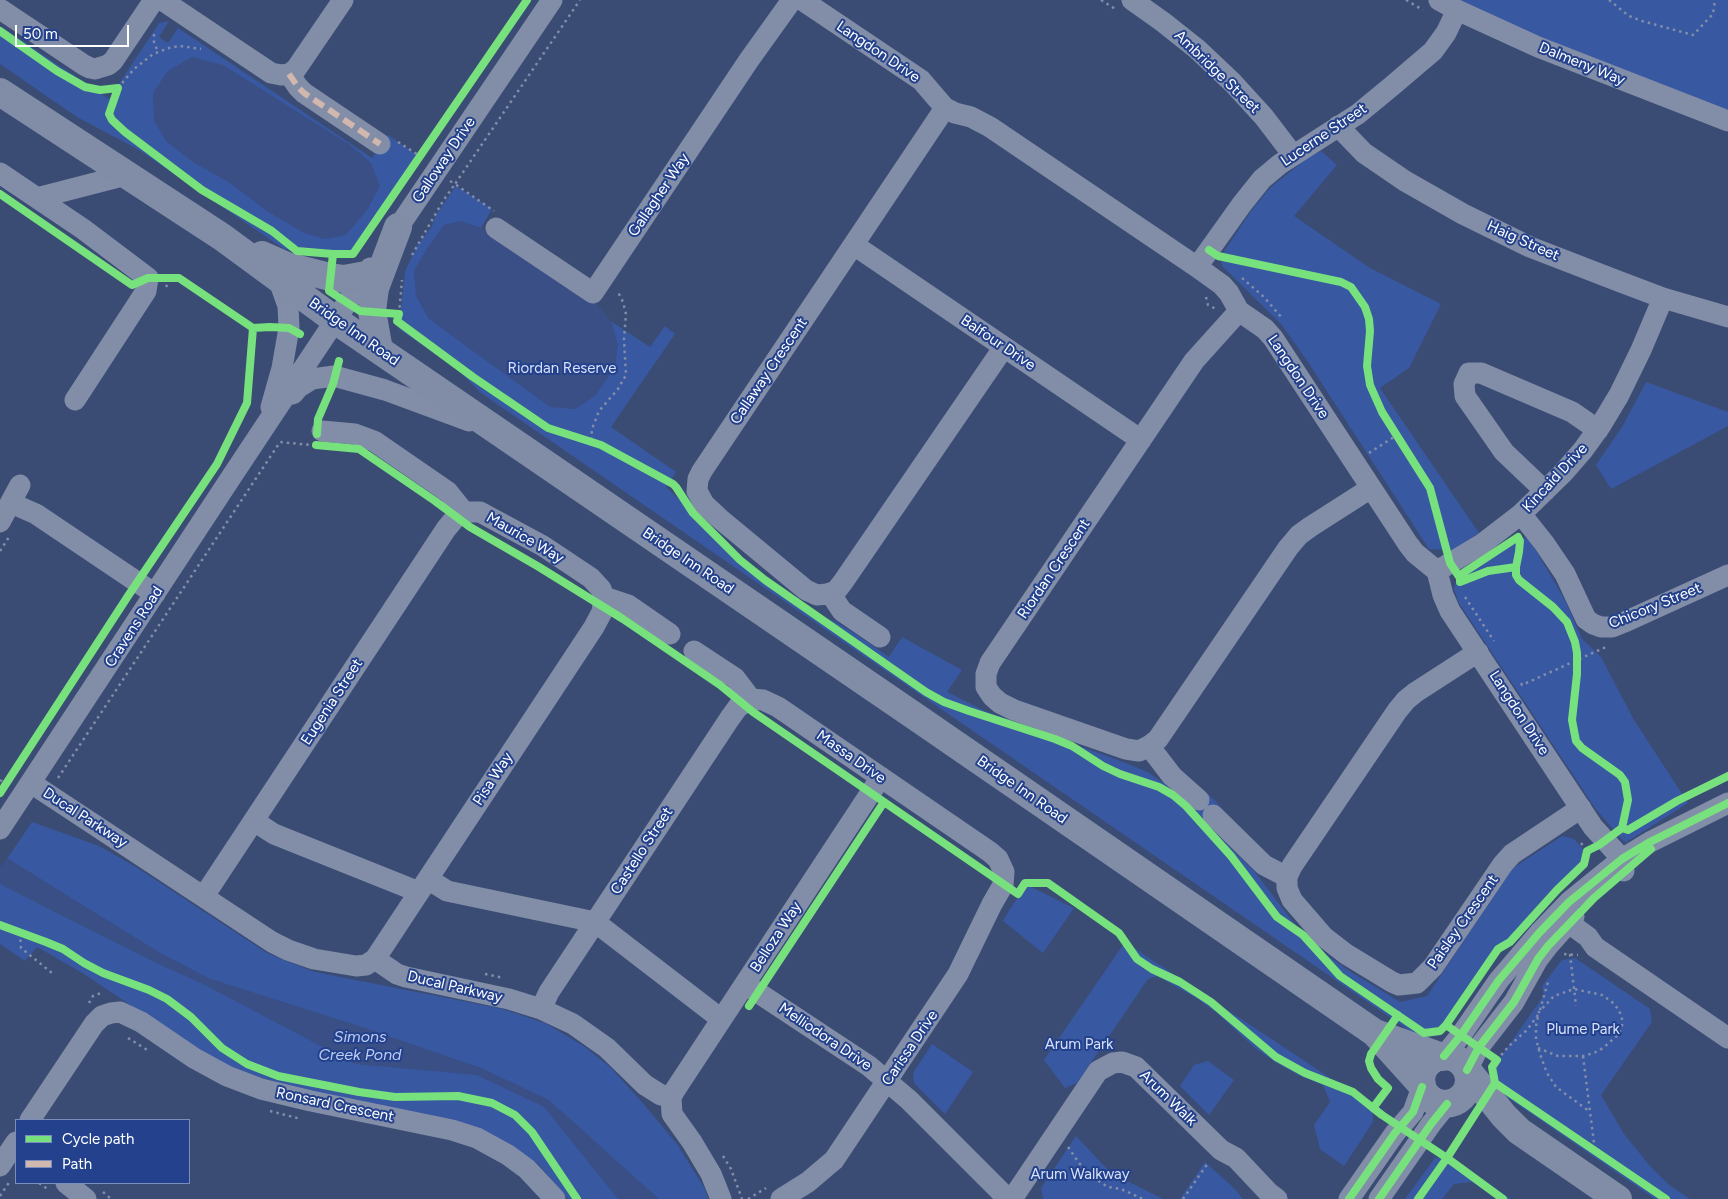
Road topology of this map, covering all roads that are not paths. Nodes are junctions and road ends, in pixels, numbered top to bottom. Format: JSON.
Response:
{"nodes":[{"id":1,"x":343,"y":0,"type":"edge"},
{"id":2,"x":552,"y":0,"type":"edge"},
{"id":3,"x":792,"y":0,"type":"edge"},
{"id":4,"x":802,"y":0,"type":"edge"},
{"id":5,"x":162,"y":2,"type":"edge"},
{"id":6,"x":1124,"y":5,"type":"edge"},
{"id":7,"x":1435,"y":7,"type":"edge"},
{"id":8,"x":0,"y":8,"type":"edge"},
{"id":9,"x":1457,"y":10,"type":"junction"},
{"id":10,"x":289,"y":74,"type":"junction"},
{"id":11,"x":0,"y":92,"type":"edge"},
{"id":12,"x":945,"y":108,"type":"junction"},
{"id":13,"x":1728,"y":121,"type":"edge"},
{"id":14,"x":1338,"y":126,"type":"junction"},
{"id":15,"x":380,"y":144,"type":"dead end"},
{"id":16,"x":1293,"y":155,"type":"junction"},
{"id":17,"x":0,"y":173,"type":"edge"},
{"id":18,"x":126,"y":175,"type":"junction"},
{"id":19,"x":37,"y":198,"type":"junction"},
{"id":20,"x":499,"y":222,"type":"road end"},
{"id":21,"x":398,"y":227,"type":"junction"},
{"id":22,"x":222,"y":237,"type":"junction"},
{"id":23,"x":854,"y":245,"type":"junction"},
{"id":24,"x":1197,"y":267,"type":"junction"},
{"id":25,"x":366,"y":275,"type":"junction"},
{"id":26,"x":278,"y":278,"type":"junction"},
{"id":27,"x":1663,"y":298,"type":"junction"},
{"id":28,"x":1239,"y":311,"type":"junction"},
{"id":29,"x":1728,"y":317,"type":"edge"},
{"id":30,"x":336,"y":320,"type":"junction"},
{"id":31,"x":1004,"y":347,"type":"junction"},
{"id":32,"x":379,"y":350,"type":"junction"},
{"id":33,"x":75,"y":400,"type":"dead end"},
{"id":34,"x":267,"y":424,"type":"junction"},
{"id":35,"x":1598,"y":430,"type":"junction"},
{"id":36,"x":496,"y":431,"type":"junction"},
{"id":37,"x":319,"y":438,"type":"road end"},
{"id":38,"x":1141,"y":440,"type":"junction"},
{"id":39,"x":1370,"y":488,"type":"junction"},
{"id":40,"x":1545,"y":491,"type":"junction"},
{"id":41,"x":464,"y":512,"type":"junction"},
{"id":42,"x":1521,"y":514,"type":"junction"},
{"id":43,"x":5,"y":528,"type":"edge"},
{"id":44,"x":1443,"y":567,"type":"junction"},
{"id":45,"x":1728,"y":575,"type":"edge"},
{"id":46,"x":830,"y":593,"type":"junction"},
{"id":47,"x":156,"y":594,"type":"junction"},
{"id":48,"x":604,"y":597,"type":"junction"},
{"id":49,"x":670,"y":634,"type":"dead end"},
{"id":50,"x":880,"y":636,"type":"dead end"},
{"id":51,"x":1487,"y":648,"type":"junction"},
{"id":52,"x":694,"y":651,"type":"dead end"},
{"id":53,"x":751,"y":699,"type":"junction"},
{"id":54,"x":1149,"y":746,"type":"junction"},
{"id":55,"x":36,"y":775,"type":"junction"},
{"id":56,"x":881,"y":778,"type":"junction"},
{"id":57,"x":1728,"y":804,"type":"edge"},
{"id":58,"x":1581,"y":808,"type":"junction"},
{"id":59,"x":254,"y":821,"type":"junction"},
{"id":60,"x":0,"y":829,"type":"edge"},
{"id":61,"x":1620,"y":865,"type":"junction"},
{"id":62,"x":1004,"y":872,"type":"joint"},
{"id":63,"x":1287,"y":877,"type":"junction"},
{"id":64,"x":424,"y":886,"type":"junction"},
{"id":65,"x":204,"y":896,"type":"junction"},
{"id":66,"x":595,"y":922,"type":"junction"},
{"id":67,"x":1561,"y":924,"type":"junction"},
{"id":68,"x":375,"y":958,"type":"junction"},
{"id":69,"x":745,"y":984,"type":"junction"},
{"id":70,"x":541,"y":1009,"type":"junction"},
{"id":71,"x":722,"y":1020,"type":"junction"},
{"id":72,"x":1375,"y":1033,"type":"junction"},
{"id":73,"x":1728,"y":1038,"type":"edge"},
{"id":74,"x":1470,"y":1061,"type":"junction"},
{"id":75,"x":888,"y":1081,"type":"junction"},
{"id":76,"x":1422,"y":1086,"type":"junction"},
{"id":77,"x":671,"y":1097,"type":"junction"},
{"id":78,"x":1448,"y":1104,"type":"junction"},
{"id":79,"x":31,"y":1119,"type":"edge"},
{"id":80,"x":1519,"y":1131,"type":"junction"},
{"id":81,"x":15,"y":1145,"type":"edge"},
{"id":82,"x":5,"y":1173,"type":"edge"},
{"id":83,"x":67,"y":1184,"type":"edge"},
{"id":84,"x":813,"y":1191,"type":"edge"},
{"id":85,"x":776,"y":1192,"type":"edge"},
{"id":86,"x":86,"y":1199,"type":"edge"},
{"id":87,"x":555,"y":1199,"type":"edge"},
{"id":88,"x":721,"y":1199,"type":"edge"},
{"id":89,"x":1008,"y":1199,"type":"edge"},
{"id":90,"x":1012,"y":1199,"type":"edge"},
{"id":91,"x":1277,"y":1199,"type":"edge"},
{"id":92,"x":1349,"y":1199,"type":"edge"},
{"id":93,"x":1379,"y":1199,"type":"edge"},
{"id":94,"x":1618,"y":1199,"type":"edge"}],
"edges":[{"from":1,"to":10,"type":"street"},
{"from":2,"to":21,"type":"street","name":"Galloway Drive"},
{"from":3,"to":20,"type":"street","name":"Gallagher Way"},
{"from":4,"to":12,"type":"street","name":"Langdon Drive"},
{"from":5,"to":8,"type":"street"},
{"from":5,"to":10,"type":"street"},
{"from":6,"to":16,"type":"street","name":"Ambridge Street"},
{"from":7,"to":9,"type":"street","name":"Dalmeny Way"},
{"from":9,"to":13,"type":"street","name":"Dalmeny Way"},
{"from":9,"to":14,"type":"street","name":"Lucerne Street"},
{"from":10,"to":15,"type":"street"},
{"from":11,"to":18,"type":"main road","name":"Bridge Inn Road"},
{"from":12,"to":23,"type":"street","name":"Callaway Crescent"},
{"from":12,"to":24,"type":"street","name":"Langdon Drive"},
{"from":14,"to":16,"type":"street","name":"Lucerne Street"},
{"from":14,"to":27,"type":"street","name":"Haig Street"},
{"from":16,"to":24,"type":"street","name":"Lucerne Street"},
{"from":17,"to":19,"type":"street"},
{"from":18,"to":19,"type":"street"},
{"from":18,"to":22,"type":"main road","name":"Bridge Inn Road"},
{"from":19,"to":33,"type":"street"},
{"from":21,"to":25,"type":"street","name":"Galloway Drive"},
{"from":21,"to":32,"type":"main road"},
{"from":22,"to":25,"type":"main road"},
{"from":22,"to":26,"type":"main road","name":"Bridge Inn Road"},
{"from":23,"to":31,"type":"street","name":"Balfour Drive"},
{"from":23,"to":46,"type":"street","name":"Callaway Crescent"},
{"from":24,"to":28,"type":"street","name":"Langdon Drive"},
{"from":25,"to":30,"type":"street","name":"Galloway Drive"},
{"from":26,"to":30,"type":"main road","name":"Bridge Inn Road"},
{"from":26,"to":34,"type":"street","name":"Cravens Road"},
{"from":27,"to":29,"type":"street","name":"Haig Street"},
{"from":27,"to":35,"type":"street","name":"Kincaid Drive"},
{"from":28,"to":38,"type":"street","name":"Riordan Crescent"},
{"from":28,"to":39,"type":"street","name":"Langdon Drive"},
{"from":30,"to":32,"type":"main road","name":"Bridge Inn Road"},
{"from":30,"to":34,"type":"street","name":"Cravens Road"},
{"from":31,"to":38,"type":"street","name":"Balfour Drive"},
{"from":31,"to":46,"type":"street"},
{"from":32,"to":36,"type":"main road","name":"Bridge Inn Road"},
{"from":34,"to":36,"type":"street","name":"Cravens Road"},
{"from":34,"to":47,"type":"street","name":"Cravens Road"},
{"from":35,"to":40,"type":"street","name":"Kincaid Drive"},
{"from":35,"to":40,"type":"street"},
{"from":36,"to":72,"type":"main road","name":"Bridge Inn Road"},
{"from":37,"to":41,"type":"street","name":"Maurice Way"},
{"from":38,"to":54,"type":"street","name":"Riordan Crescent"},
{"from":39,"to":44,"type":"street","name":"Langdon Drive"},
{"from":39,"to":54,"type":"street"},
{"from":40,"to":42,"type":"street","name":"Kincaid Drive"},
{"from":41,"to":48,"type":"street","name":"Maurice Way"},
{"from":41,"to":59,"type":"street","name":"Eugenia Street"},
{"from":42,"to":44,"type":"street","name":"Kincaid Drive"},
{"from":42,"to":45,"type":"street","name":"Chicory Street"},
{"from":43,"to":47,"type":"street"},
{"from":44,"to":51,"type":"street","name":"Langdon Drive"},
{"from":46,"to":50,"type":"street"},
{"from":47,"to":55,"type":"street","name":"Cravens Road"},
{"from":48,"to":49,"type":"street"},
{"from":48,"to":64,"type":"street","name":"Pisa Way"},
{"from":51,"to":58,"type":"street","name":"Langdon Drive"},
{"from":51,"to":63,"type":"street"},
{"from":52,"to":53,"type":"street"},
{"from":53,"to":56,"type":"street","name":"Massa Drive"},
{"from":53,"to":66,"type":"street","name":"Castello Street"},
{"from":54,"to":63,"type":"street"},
{"from":55,"to":60,"type":"street","name":"Cravens Road"},
{"from":55,"to":65,"type":"street","name":"Ducal Parkway"},
{"from":56,"to":62,"type":"street","name":"Massa Drive"},
{"from":56,"to":69,"type":"street","name":"Belloza Way"},
{"from":57,"to":61,"type":"street"},
{"from":58,"to":61,"type":"street","name":"Langdon Drive"},
{"from":58,"to":63,"type":"street","name":"Paisley Crescent"},
{"from":59,"to":64,"type":"street"},
{"from":59,"to":65,"type":"street","name":"Eugenia Street"},
{"from":61,"to":67,"type":"street"},
{"from":62,"to":75,"type":"street","name":"Carissa Drive"},
{"from":64,"to":66,"type":"street"},
{"from":64,"to":68,"type":"street","name":"Pisa Way"},
{"from":65,"to":68,"type":"street","name":"Ducal Parkway"},
{"from":66,"to":70,"type":"street","name":"Castello Street"},
{"from":66,"to":71,"type":"street"},
{"from":67,"to":73,"type":"street"},
{"from":67,"to":74,"type":"street"},
{"from":67,"to":74,"type":"street"},
{"from":68,"to":70,"type":"street","name":"Ducal Parkway"},
{"from":69,"to":71,"type":"street","name":"Belloza Way"},
{"from":69,"to":75,"type":"street","name":"Melliodora Drive"},
{"from":70,"to":77,"type":"street","name":"Ducal Parkway"},
{"from":71,"to":77,"type":"street","name":"Belloza Way"},
{"from":72,"to":74,"type":"main road","name":"Bridge Inn Road"},
{"from":72,"to":76,"type":"main road","name":"Bridge Inn Road"},
{"from":74,"to":76,"type":"main road"},
{"from":74,"to":78,"type":"main road"},
{"from":74,"to":80,"type":"main road"},
{"from":75,"to":84,"type":"street","name":"Carissa Drive"},
{"from":75,"to":89,"type":"street","name":"Melliodora Drive"},
{"from":76,"to":78,"type":"main road"},
{"from":76,"to":92,"type":"street"},
{"from":77,"to":88,"type":"street"},
{"from":78,"to":80,"type":"main road"},
{"from":78,"to":93,"type":"street"},
{"from":79,"to":87,"type":"street","name":"Ronsard Crescent"},
{"from":80,"to":94,"type":"main road"},
{"from":81,"to":82,"type":"street"},
{"from":83,"to":86,"type":"street"},
{"from":84,"to":85,"type":"street","name":"Carissa Drive"},
{"from":90,"to":91,"type":"street","name":"Arum Walk"}]}
